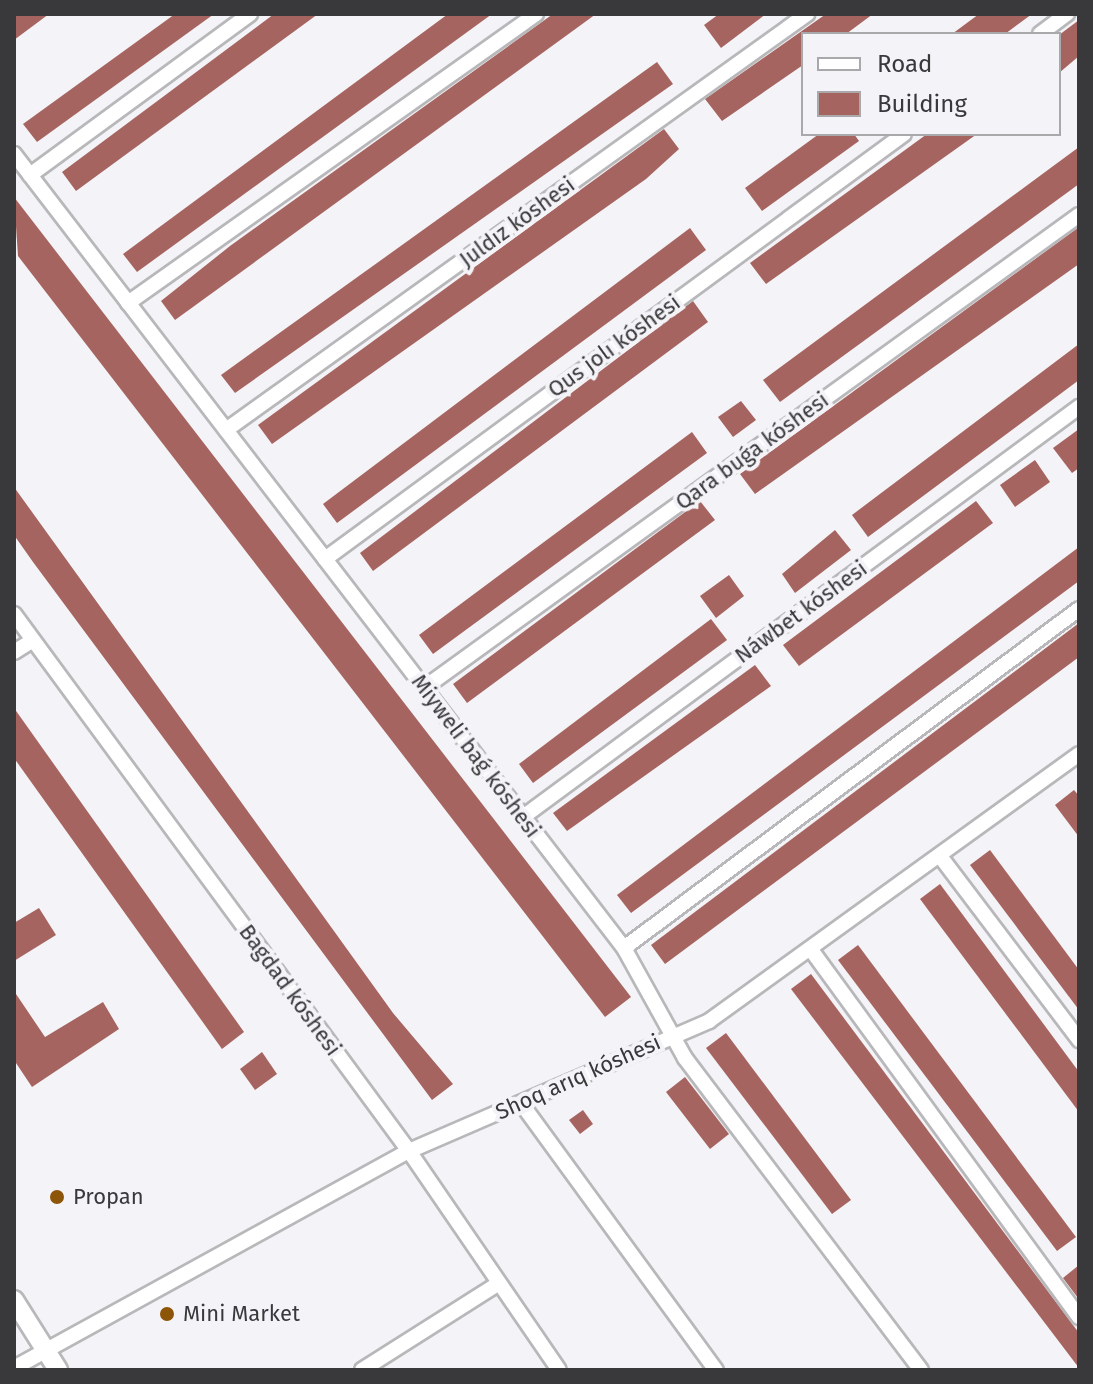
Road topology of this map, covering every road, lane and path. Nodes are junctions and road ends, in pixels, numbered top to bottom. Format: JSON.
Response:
{"nodes":[{"id":1,"x":250,"y":14,"type":"edge"},
{"id":2,"x":536,"y":14,"type":"edge"},
{"id":3,"x":807,"y":14,"type":"edge"},
{"id":4,"x":1067,"y":14,"type":"edge"},
{"id":5,"x":1043,"y":32,"type":"edge"},
{"id":6,"x":901,"y":136,"type":"edge"},
{"id":7,"x":14,"y":154,"type":"edge"},
{"id":8,"x":30,"y":175,"type":"junction"},
{"id":9,"x":1079,"y":215,"type":"edge"},
{"id":10,"x":128,"y":303,"type":"junction"},
{"id":11,"x":1079,"y":407,"type":"edge"},
{"id":12,"x":226,"y":430,"type":"junction"},
{"id":13,"x":325,"y":559,"type":"junction"},
{"id":14,"x":1079,"y":609,"type":"edge"},
{"id":15,"x":14,"y":614,"type":"edge"},
{"id":16,"x":33,"y":640,"type":"junction"},
{"id":17,"x":14,"y":652,"type":"edge"},
{"id":18,"x":424,"y":688,"type":"junction"},
{"id":19,"x":1076,"y":761,"type":"edge"},
{"id":20,"x":523,"y":817,"type":"junction"},
{"id":21,"x":940,"y":856,"type":"junction"},
{"id":22,"x":624,"y":948,"type":"junction"},
{"id":23,"x":812,"y":951,"type":"junction"},
{"id":24,"x":671,"y":1035,"type":"junction"},
{"id":25,"x":1079,"y":1040,"type":"edge"},
{"id":26,"x":521,"y":1103,"type":"junction"},
{"id":27,"x":409,"y":1151,"type":"junction"},
{"id":28,"x":496,"y":1285,"type":"junction"},
{"id":29,"x":14,"y":1300,"type":"edge"},
{"id":30,"x":1079,"y":1317,"type":"edge"},
{"id":31,"x":47,"y":1353,"type":"junction"},
{"id":32,"x":14,"y":1368,"type":"edge"},
{"id":33,"x":58,"y":1370,"type":"edge"},
{"id":34,"x":362,"y":1370,"type":"edge"},
{"id":35,"x":559,"y":1370,"type":"edge"},
{"id":36,"x":716,"y":1370,"type":"edge"},
{"id":37,"x":921,"y":1370,"type":"edge"}],
"edges":[{"from":1,"to":8,"type":"street"},
{"from":2,"to":10,"type":"street"},
{"from":3,"to":12,"type":"street","name":"Juldız kóshesi"},
{"from":4,"to":5,"type":"street"},
{"from":6,"to":13,"type":"street","name":"Qus jolı kóshesi"},
{"from":7,"to":8,"type":"street","name":"Miyweli baǵ kóshesi"},
{"from":8,"to":10,"type":"street","name":"Miyweli baǵ kóshesi"},
{"from":9,"to":18,"type":"street","name":"Qara buǵa kóshesi"},
{"from":10,"to":12,"type":"street","name":"Miyweli baǵ kóshesi"},
{"from":11,"to":20,"type":"street","name":"Náwbet kóshesi"},
{"from":12,"to":13,"type":"street","name":"Miyweli baǵ kóshesi"},
{"from":13,"to":18,"type":"street","name":"Miyweli baǵ kóshesi"},
{"from":14,"to":22,"type":"street"},
{"from":15,"to":16,"type":"street","name":"Bagdad kóshesi"},
{"from":16,"to":17,"type":"street"},
{"from":16,"to":27,"type":"street","name":"Bagdad kóshesi"},
{"from":18,"to":20,"type":"street","name":"Miyweli baǵ kóshesi"},
{"from":19,"to":21,"type":"street","name":"Shoq arıq kóshesi"},
{"from":20,"to":22,"type":"street","name":"Miyweli baǵ kóshesi"},
{"from":21,"to":23,"type":"street","name":"Shoq arıq kóshesi"},
{"from":21,"to":25,"type":"street"},
{"from":22,"to":24,"type":"street","name":"Miyweli baǵ kóshesi"},
{"from":23,"to":24,"type":"street","name":"Shoq arıq kóshesi"},
{"from":23,"to":30,"type":"street"},
{"from":24,"to":26,"type":"street","name":"Shoq arıq kóshesi"},
{"from":24,"to":37,"type":"street","name":"Miyweli baǵ kóshesi"},
{"from":26,"to":27,"type":"street","name":"Shoq arıq kóshesi"},
{"from":26,"to":36,"type":"street"},
{"from":27,"to":28,"type":"street","name":"Bagdad kóshesi"},
{"from":27,"to":31,"type":"street","name":"Shoq arıq kóshesi"},
{"from":28,"to":34,"type":"street"},
{"from":28,"to":35,"type":"street","name":"Bagdad kóshesi"},
{"from":29,"to":31,"type":"main road"},
{"from":31,"to":32,"type":"street","name":"Shoq arıq kóshesi"},
{"from":31,"to":33,"type":"main road"}]}
